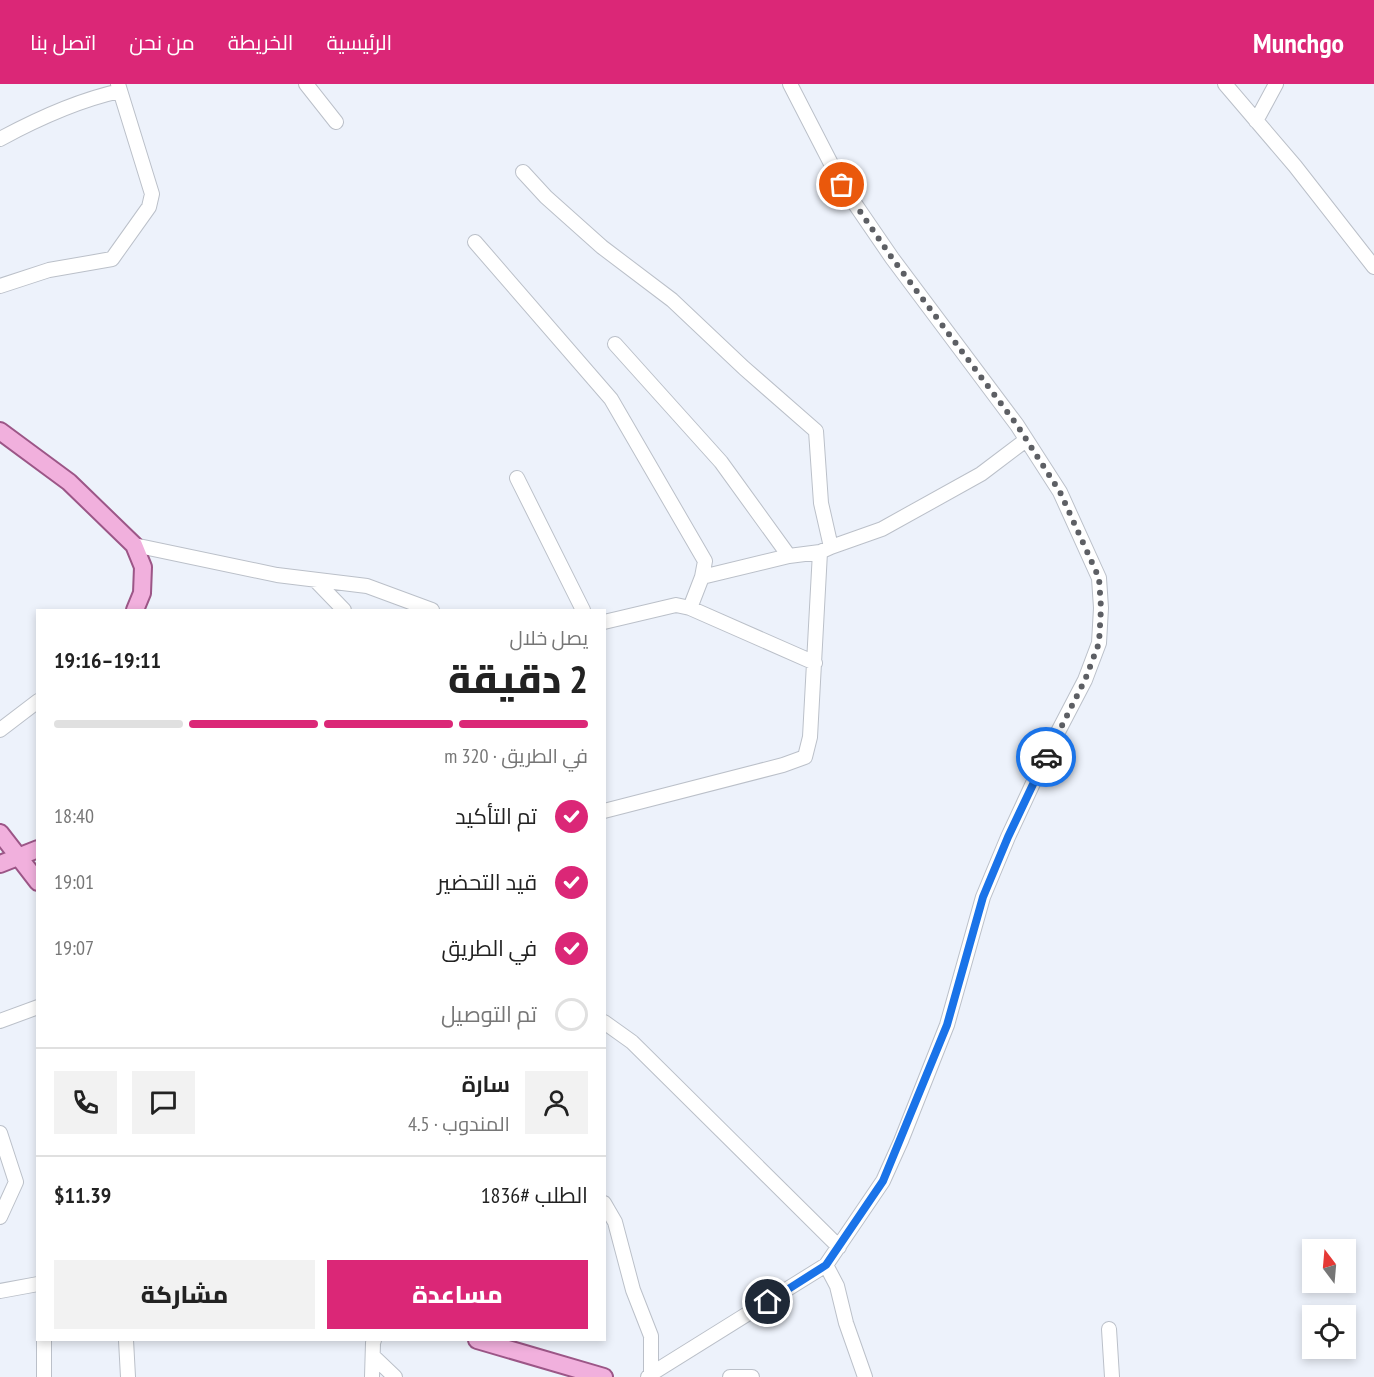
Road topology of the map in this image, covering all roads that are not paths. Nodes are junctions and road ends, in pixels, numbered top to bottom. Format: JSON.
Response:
{"nodes":[{"id":1,"x":306,"y":84,"type":"edge"},
{"id":2,"x":790,"y":84,"type":"edge"},
{"id":3,"x":1225,"y":84,"type":"edge"},
{"id":4,"x":1276,"y":84,"type":"edge"},
{"id":5,"x":119,"y":87,"type":"edge"},
{"id":6,"x":1256,"y":121,"type":"junction"},
{"id":7,"x":336,"y":122,"type":"dead end"},
{"id":8,"x":0,"y":139,"type":"edge"},
{"id":9,"x":523,"y":172,"type":"dead end"},
{"id":10,"x":475,"y":242,"type":"dead end"},
{"id":11,"x":1374,"y":267,"type":"edge"},
{"id":12,"x":0,"y":286,"type":"edge"},
{"id":13,"x":615,"y":344,"type":"dead end"},
{"id":14,"x":0,"y":431,"type":"edge"},
{"id":15,"x":1026,"y":440,"type":"junction"},
{"id":16,"x":518,"y":478,"type":"dead end"},
{"id":17,"x":134,"y":545,"type":"junction"},
{"id":18,"x":825,"y":549,"type":"junction"},
{"id":19,"x":789,"y":555,"type":"junction"},
{"id":20,"x":702,"y":577,"type":"junction"},
{"id":21,"x":316,"y":581,"type":"junction"},
{"id":22,"x":135,"y":609,"type":"edge"},
{"id":23,"x":343,"y":609,"type":"edge"},
{"id":24,"x":429,"y":609,"type":"edge"},
{"id":25,"x":583,"y":609,"type":"edge"},
{"id":26,"x":690,"y":609,"type":"junction"},
{"id":27,"x":606,"y":622,"type":"edge"},
{"id":28,"x":815,"y":663,"type":"junction"},
{"id":29,"x":36,"y":703,"type":"edge"},
{"id":30,"x":0,"y":730,"type":"edge"},
{"id":31,"x":606,"y":810,"type":"edge"},
{"id":32,"x":0,"y":833,"type":"edge"},
{"id":33,"x":36,"y":850,"type":"edge"},
{"id":34,"x":16,"y":856,"type":"junction"},
{"id":35,"x":0,"y":864,"type":"edge"},
{"id":36,"x":36,"y":880,"type":"edge"},
{"id":37,"x":36,"y":1008,"type":"edge"},
{"id":38,"x":0,"y":1021,"type":"edge"},
{"id":39,"x":610,"y":1035,"type":"edge"},
{"id":40,"x":0,"y":1133,"type":"edge"},
{"id":41,"x":606,"y":1206,"type":"edge"},
{"id":42,"x":0,"y":1217,"type":"edge"},
{"id":43,"x":839,"y":1247,"type":"junction"},
{"id":44,"x":826,"y":1265,"type":"junction"},
{"id":45,"x":36,"y":1284,"type":"edge"},
{"id":46,"x":0,"y":1291,"type":"edge"},
{"id":47,"x":1109,"y":1329,"type":"dead end"},
{"id":48,"x":44,"y":1341,"type":"edge"},
{"id":49,"x":126,"y":1341,"type":"edge"},
{"id":50,"x":480,"y":1341,"type":"edge"},
{"id":51,"x":373,"y":1344,"type":"edge"},
{"id":52,"x":649,"y":1375,"type":"edge"},
{"id":53,"x":44,"y":1377,"type":"edge"},
{"id":54,"x":128,"y":1377,"type":"edge"},
{"id":55,"x":372,"y":1377,"type":"edge"},
{"id":56,"x":394,"y":1377,"type":"edge"},
{"id":57,"x":604,"y":1377,"type":"edge"},
{"id":58,"x":730,"y":1377,"type":"edge"},
{"id":59,"x":752,"y":1377,"type":"edge"},
{"id":60,"x":865,"y":1377,"type":"edge"},
{"id":61,"x":1113,"y":1377,"type":"edge"}],
"edges":[{"from":1,"to":7,"type":"street"},
{"from":2,"to":15,"type":"street"},
{"from":3,"to":6,"type":"street"},
{"from":4,"to":6,"type":"street"},
{"from":5,"to":8,"type":"street"},
{"from":5,"to":12,"type":"street"},
{"from":6,"to":11,"type":"street"},
{"from":9,"to":18,"type":"street"},
{"from":10,"to":20,"type":"street"},
{"from":13,"to":19,"type":"street"},
{"from":14,"to":17,"type":"main road"},
{"from":15,"to":18,"type":"street"},
{"from":15,"to":43,"type":"street"},
{"from":16,"to":25,"type":"street"},
{"from":17,"to":21,"type":"street"},
{"from":17,"to":22,"type":"main road"},
{"from":18,"to":19,"type":"street"},
{"from":18,"to":28,"type":"street"},
{"from":19,"to":20,"type":"street"},
{"from":20,"to":26,"type":"street"},
{"from":21,"to":23,"type":"street"},
{"from":21,"to":24,"type":"street"},
{"from":26,"to":27,"type":"street"},
{"from":26,"to":28,"type":"street"},
{"from":28,"to":31,"type":"street"},
{"from":29,"to":30,"type":"street"},
{"from":32,"to":34,"type":"main road"},
{"from":33,"to":34,"type":"main road"},
{"from":34,"to":35,"type":"main road"},
{"from":34,"to":36,"type":"main road"},
{"from":37,"to":38,"type":"street"},
{"from":39,"to":43,"type":"street"},
{"from":40,"to":42,"type":"street"},
{"from":41,"to":52,"type":"street"},
{"from":43,"to":44,"type":"street"},
{"from":44,"to":52,"type":"street"},
{"from":44,"to":60,"type":"street"},
{"from":45,"to":46,"type":"street"},
{"from":47,"to":61,"type":"street"},
{"from":48,"to":53,"type":"street"},
{"from":49,"to":54,"type":"street"},
{"from":50,"to":57,"type":"main road"},
{"from":51,"to":55,"type":"street"},
{"from":51,"to":56,"type":"street"},
{"from":58,"to":59,"type":"street"}]}
